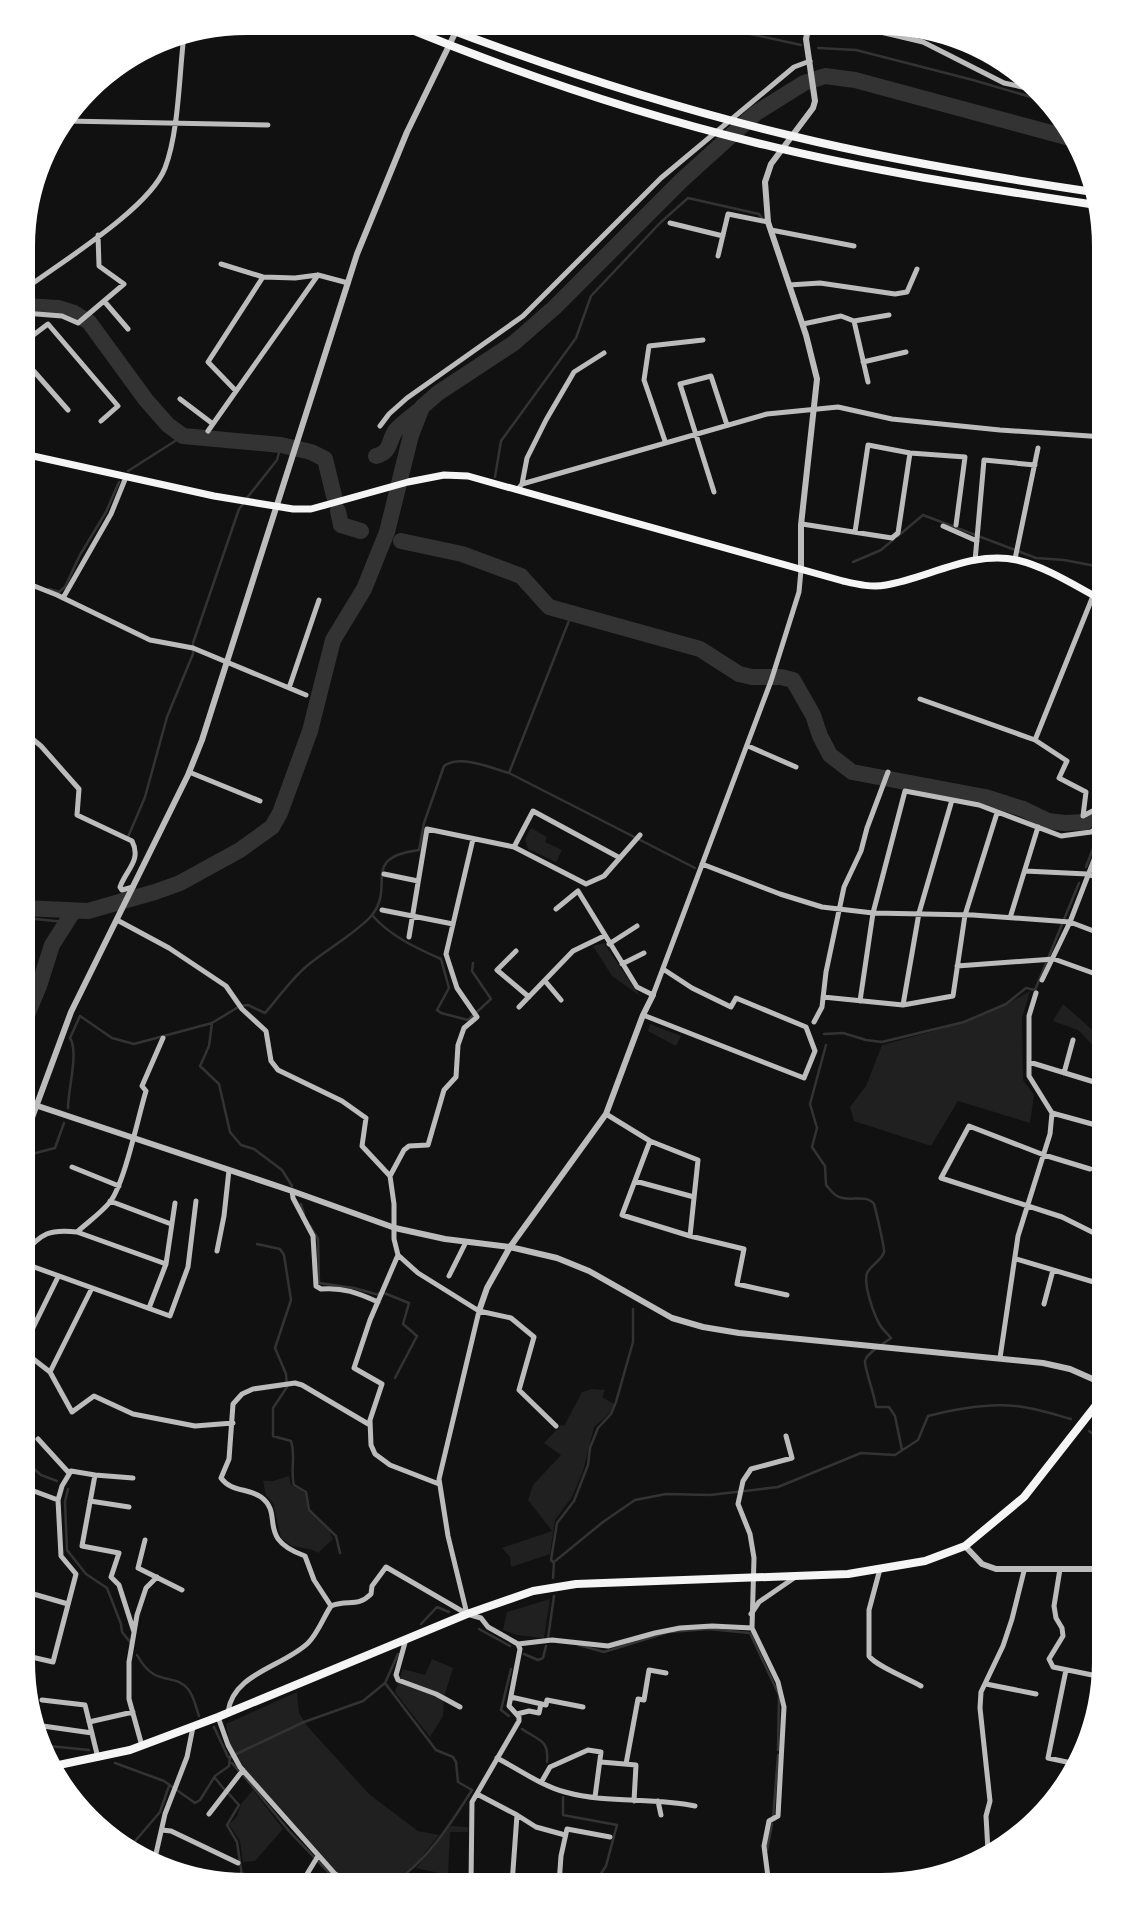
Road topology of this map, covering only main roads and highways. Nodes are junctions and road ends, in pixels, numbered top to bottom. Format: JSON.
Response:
{"nodes":[{"id":1,"x":424,"y":35,"type":"edge"},
{"id":2,"x":477,"y":35,"type":"edge"},
{"id":3,"x":1085,"y":191,"type":"edge"},
{"id":4,"x":1088,"y":204,"type":"edge"},
{"id":5,"x":35,"y":456,"type":"edge"},
{"id":6,"x":1092,"y":595,"type":"edge"},
{"id":7,"x":1092,"y":1410,"type":"edge"},
{"id":8,"x":62,"y":1765,"type":"edge"}],
"edges":[{"from":1,"to":4,"type":"main road"},
{"from":2,"to":3,"type":"main road"},
{"from":5,"to":6,"type":"main road"},
{"from":7,"to":8,"type":"main road"}]}
